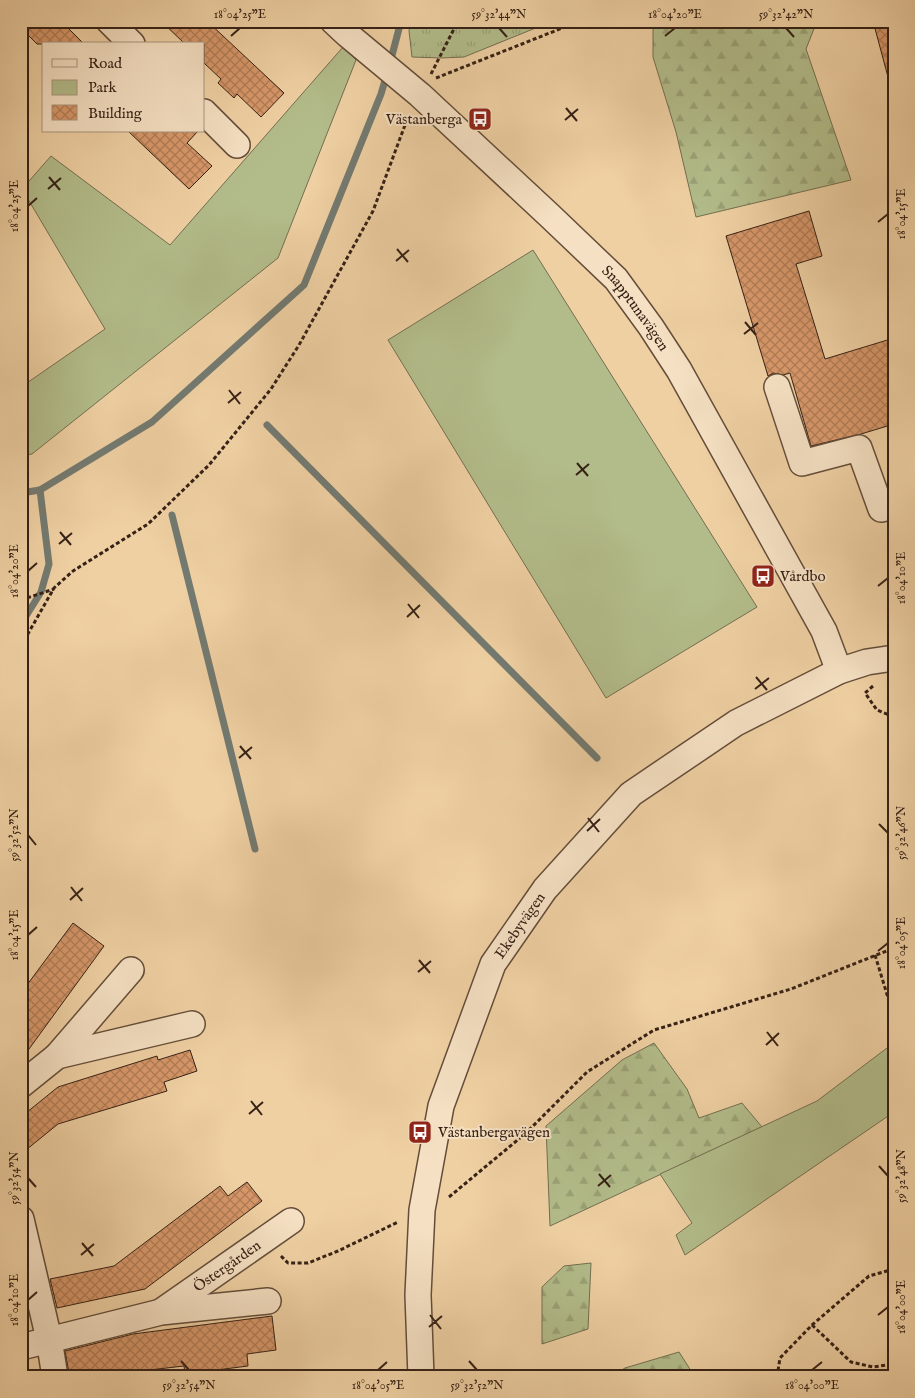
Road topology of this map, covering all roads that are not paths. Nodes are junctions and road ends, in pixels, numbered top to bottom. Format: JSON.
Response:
{"nodes":[{"id":1,"x":109,"y":21,"type":"edge"},
{"id":2,"x":340,"y":28,"type":"edge"},
{"id":3,"x":130,"y":42,"type":"edge"},
{"id":4,"x":205,"y":113,"type":"edge"},
{"id":5,"x":237,"y":145,"type":"dead end"},
{"id":6,"x":777,"y":387,"type":"dead end"},
{"id":7,"x":894,"y":506,"type":"edge"},
{"id":8,"x":894,"y":658,"type":"edge"},
{"id":9,"x":840,"y":671,"type":"junction"},
{"id":10,"x":132,"y":970,"type":"dead end"},
{"id":11,"x":192,"y":1024,"type":"dead end"},
{"id":12,"x":57,"y":1056,"type":"junction"},
{"id":13,"x":21,"y":1085,"type":"edge"},
{"id":14,"x":21,"y":1219,"type":"edge"},
{"id":15,"x":291,"y":1221,"type":"dead end"},
{"id":16,"x":268,"y":1301,"type":"dead end"},
{"id":17,"x":161,"y":1312,"type":"junction"},
{"id":18,"x":49,"y":1339,"type":"junction"},
{"id":19,"x":21,"y":1347,"type":"edge"},
{"id":20,"x":55,"y":1377,"type":"edge"},
{"id":21,"x":421,"y":1377,"type":"edge"}],
"edges":[{"from":1,"to":3,"type":"street"},
{"from":2,"to":9,"type":"street","name":"Snapptunavägen"},
{"from":4,"to":5,"type":"street"},
{"from":6,"to":7,"type":"street"},
{"from":8,"to":9,"type":"street","name":"Ekebyvägen"},
{"from":9,"to":21,"type":"street","name":"Ekebyvägen"},
{"from":10,"to":12,"type":"street"},
{"from":11,"to":12,"type":"street"},
{"from":12,"to":13,"type":"street"},
{"from":14,"to":18,"type":"street"},
{"from":15,"to":17,"type":"street","name":"Östergården"},
{"from":16,"to":17,"type":"street","name":"Östergården"},
{"from":17,"to":18,"type":"street","name":"Östergården"},
{"from":18,"to":19,"type":"street","name":"Östergården"},
{"from":18,"to":20,"type":"street"}]}
